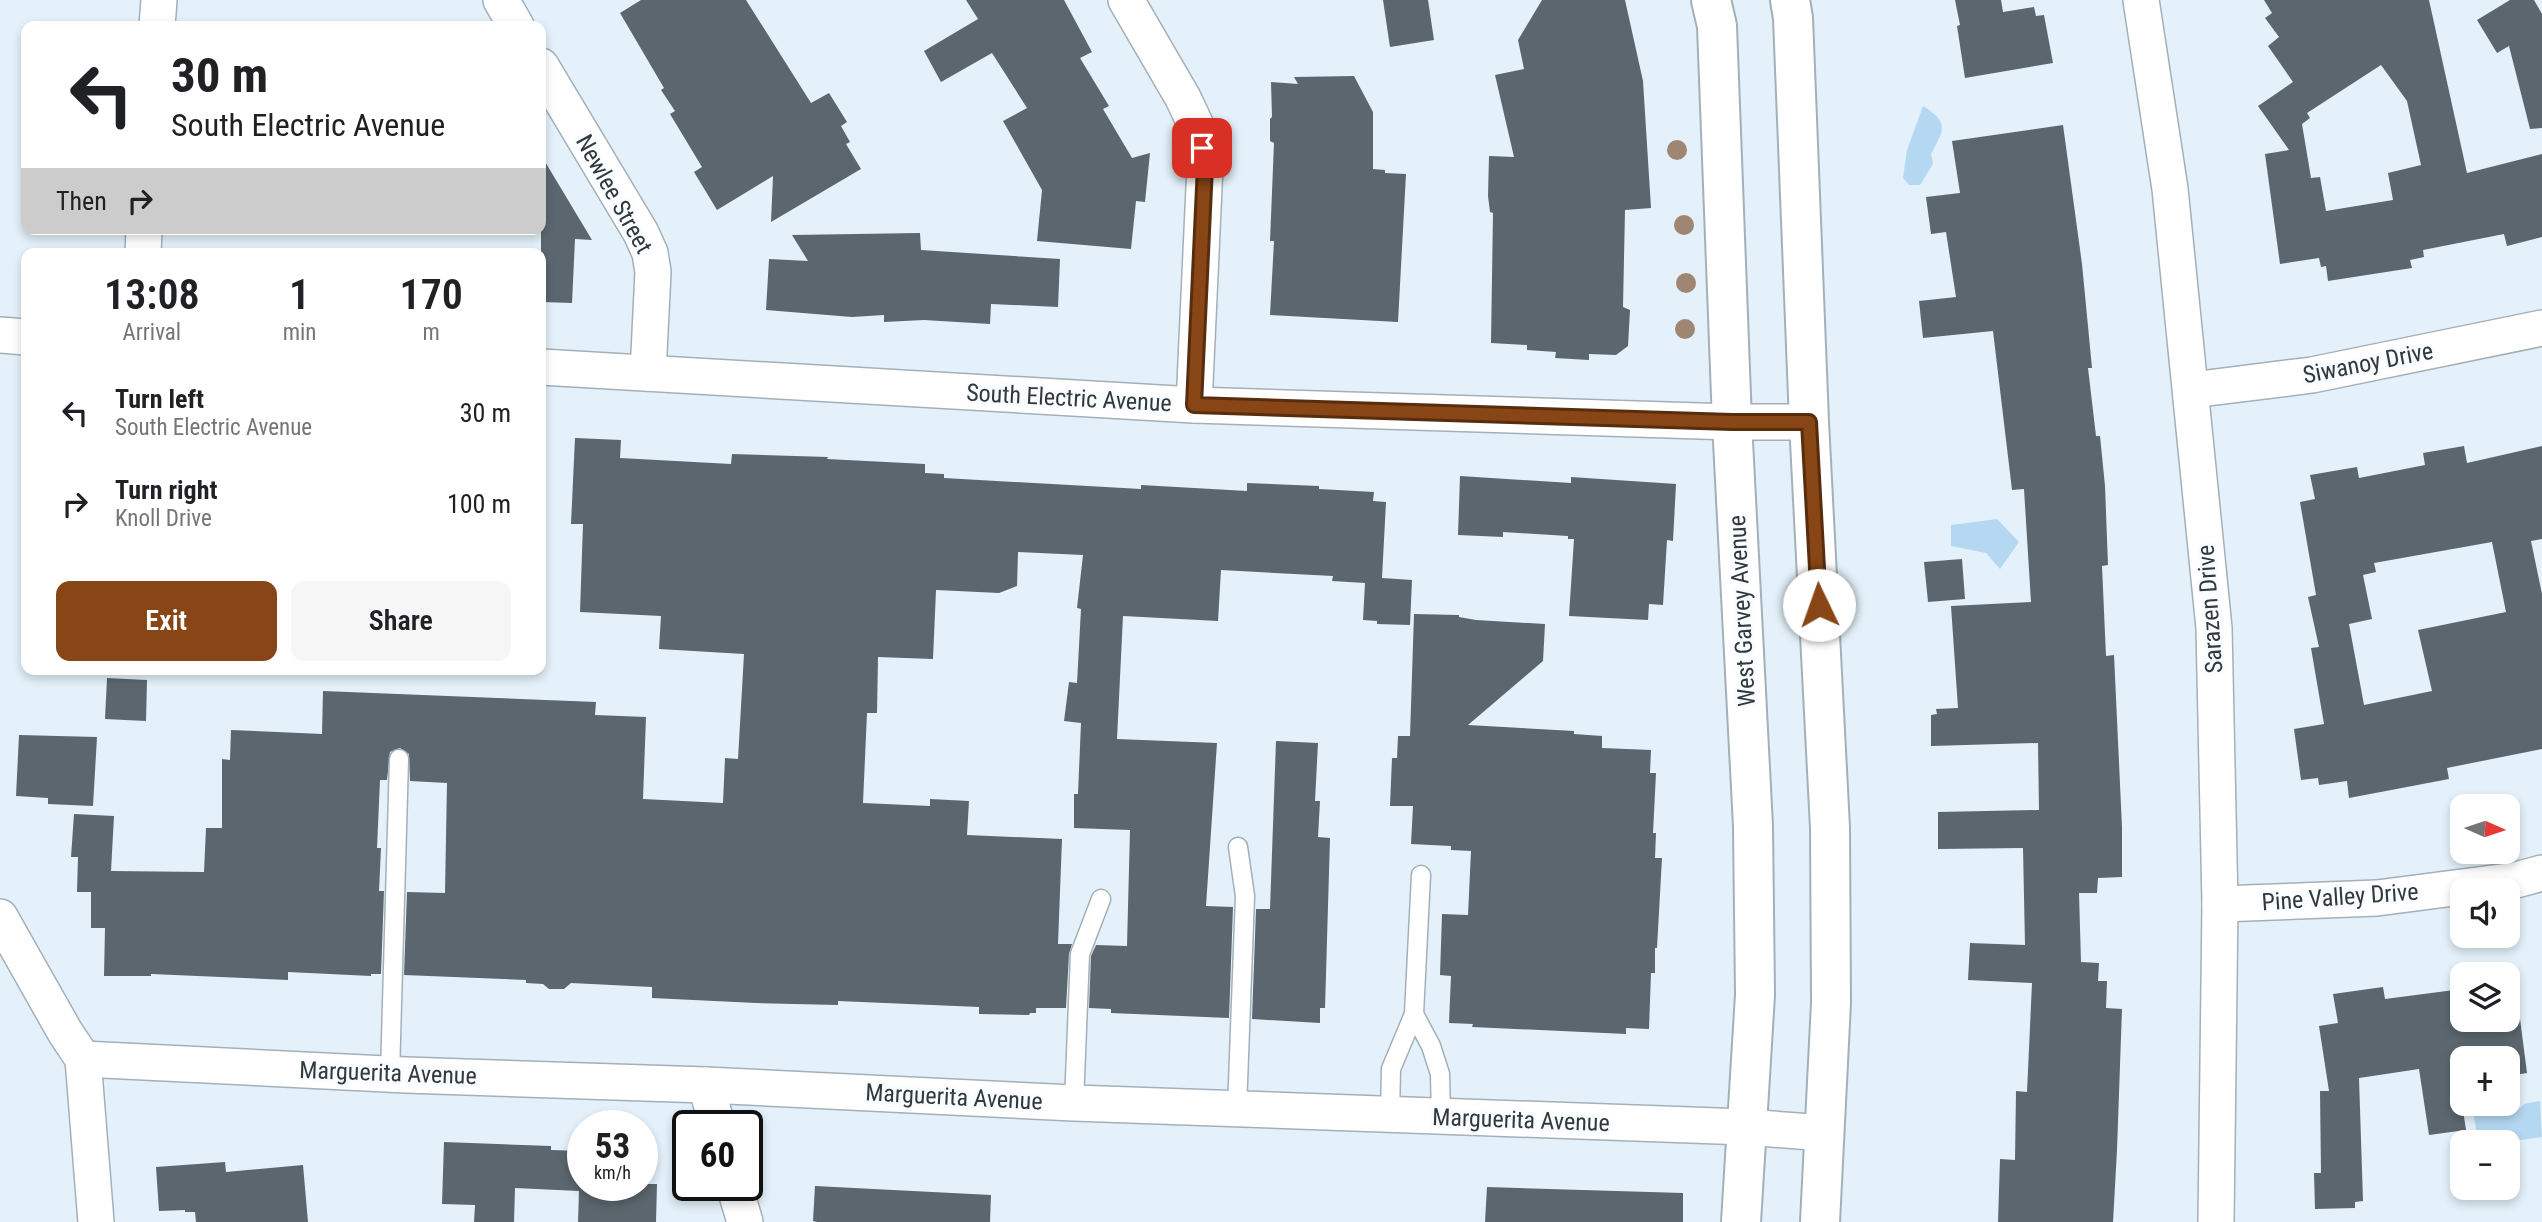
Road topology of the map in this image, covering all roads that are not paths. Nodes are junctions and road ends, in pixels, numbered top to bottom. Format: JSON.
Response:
{"nodes":[{"id":1,"x":159,"y":0,"type":"edge"},
{"id":2,"x":500,"y":0,"type":"edge"},
{"id":3,"x":1126,"y":0,"type":"edge"},
{"id":4,"x":1711,"y":0,"type":"edge"},
{"id":5,"x":1790,"y":0,"type":"edge"},
{"id":6,"x":2141,"y":0,"type":"edge"},
{"id":7,"x":158,"y":21,"type":"edge"},
{"id":8,"x":513,"y":21,"type":"edge"},
{"id":9,"x":546,"y":74,"type":"edge"},
{"id":10,"x":2542,"y":328,"type":"edge"},
{"id":11,"x":0,"y":335,"type":"edge"},
{"id":12,"x":21,"y":337,"type":"edge"},
{"id":13,"x":546,"y":367,"type":"edge"},
{"id":14,"x":648,"y":373,"type":"junction"},
{"id":15,"x":2192,"y":390,"type":"junction"},
{"id":16,"x":1194,"y":405,"type":"junction"},
{"id":17,"x":1732,"y":422,"type":"junction"},
{"id":18,"x":1809,"y":422,"type":"junction"},
{"id":19,"x":399,"y":759,"type":"dead end"},
{"id":20,"x":1238,"y":847,"type":"dead end"},
{"id":21,"x":2542,"y":873,"type":"edge"},
{"id":22,"x":1421,"y":875,"type":"dead end"},
{"id":23,"x":1101,"y":899,"type":"dead end"},
{"id":24,"x":2220,"y":904,"type":"junction"},
{"id":25,"x":0,"y":917,"type":"edge"},
{"id":26,"x":1414,"y":1014,"type":"junction"},
{"id":27,"x":83,"y":1059,"type":"junction"},
{"id":28,"x":390,"y":1074,"type":"junction"},
{"id":29,"x":706,"y":1085,"type":"junction"},
{"id":30,"x":1074,"y":1103,"type":"junction"},
{"id":31,"x":1237,"y":1109,"type":"junction"},
{"id":32,"x":713,"y":1110,"type":"edge"},
{"id":33,"x":1390,"y":1115,"type":"junction"},
{"id":34,"x":1441,"y":1117,"type":"junction"},
{"id":35,"x":1746,"y":1127,"type":"junction"},
{"id":36,"x":1825,"y":1133,"type":"junction"},
{"id":37,"x":739,"y":1201,"type":"edge"},
{"id":38,"x":96,"y":1222,"type":"edge"},
{"id":39,"x":745,"y":1222,"type":"edge"},
{"id":40,"x":1741,"y":1222,"type":"edge"},
{"id":41,"x":1820,"y":1222,"type":"edge"},
{"id":42,"x":2216,"y":1222,"type":"edge"}],
"edges":[{"from":1,"to":7,"type":"street"},
{"from":2,"to":8,"type":"street"},
{"from":3,"to":16,"type":"street"},
{"from":4,"to":17,"type":"main road","name":"West Garvey Avenue"},
{"from":5,"to":18,"type":"main road"},
{"from":6,"to":15,"type":"street","name":"Sarazen Drive"},
{"from":9,"to":14,"type":"street","name":"Newlee Street"},
{"from":10,"to":15,"type":"street","name":"Siwanoy Drive"},
{"from":11,"to":12,"type":"street"},
{"from":13,"to":14,"type":"street","name":"South Electric Avenue"},
{"from":14,"to":16,"type":"street","name":"South Electric Avenue"},
{"from":15,"to":24,"type":"street","name":"Sarazen Drive"},
{"from":16,"to":17,"type":"street","name":"South Electric Avenue"},
{"from":17,"to":18,"type":"street","name":"South Electric Avenue"},
{"from":17,"to":35,"type":"main road","name":"West Garvey Avenue"},
{"from":18,"to":36,"type":"main road"},
{"from":19,"to":28,"type":"lane"},
{"from":20,"to":31,"type":"lane"},
{"from":21,"to":24,"type":"street","name":"Pine Valley Drive"},
{"from":22,"to":26,"type":"lane"},
{"from":23,"to":30,"type":"lane"},
{"from":24,"to":42,"type":"street","name":"Sarazen Drive"},
{"from":25,"to":27,"type":"street"},
{"from":26,"to":33,"type":"lane"},
{"from":26,"to":34,"type":"lane"},
{"from":27,"to":28,"type":"street","name":"Marguerita Avenue"},
{"from":27,"to":38,"type":"street"},
{"from":28,"to":29,"type":"street","name":"Marguerita Avenue"},
{"from":29,"to":30,"type":"street","name":"Marguerita Avenue"},
{"from":29,"to":32,"type":"street"},
{"from":30,"to":31,"type":"street","name":"Marguerita Avenue"},
{"from":31,"to":33,"type":"street","name":"Marguerita Avenue"},
{"from":33,"to":34,"type":"street","name":"Marguerita Avenue"},
{"from":34,"to":35,"type":"street","name":"Marguerita Avenue"},
{"from":35,"to":36,"type":"street","name":"Marguerita Avenue"},
{"from":35,"to":40,"type":"main road","name":"West Garvey Avenue"},
{"from":36,"to":41,"type":"main road"},
{"from":37,"to":39,"type":"street"}]}
